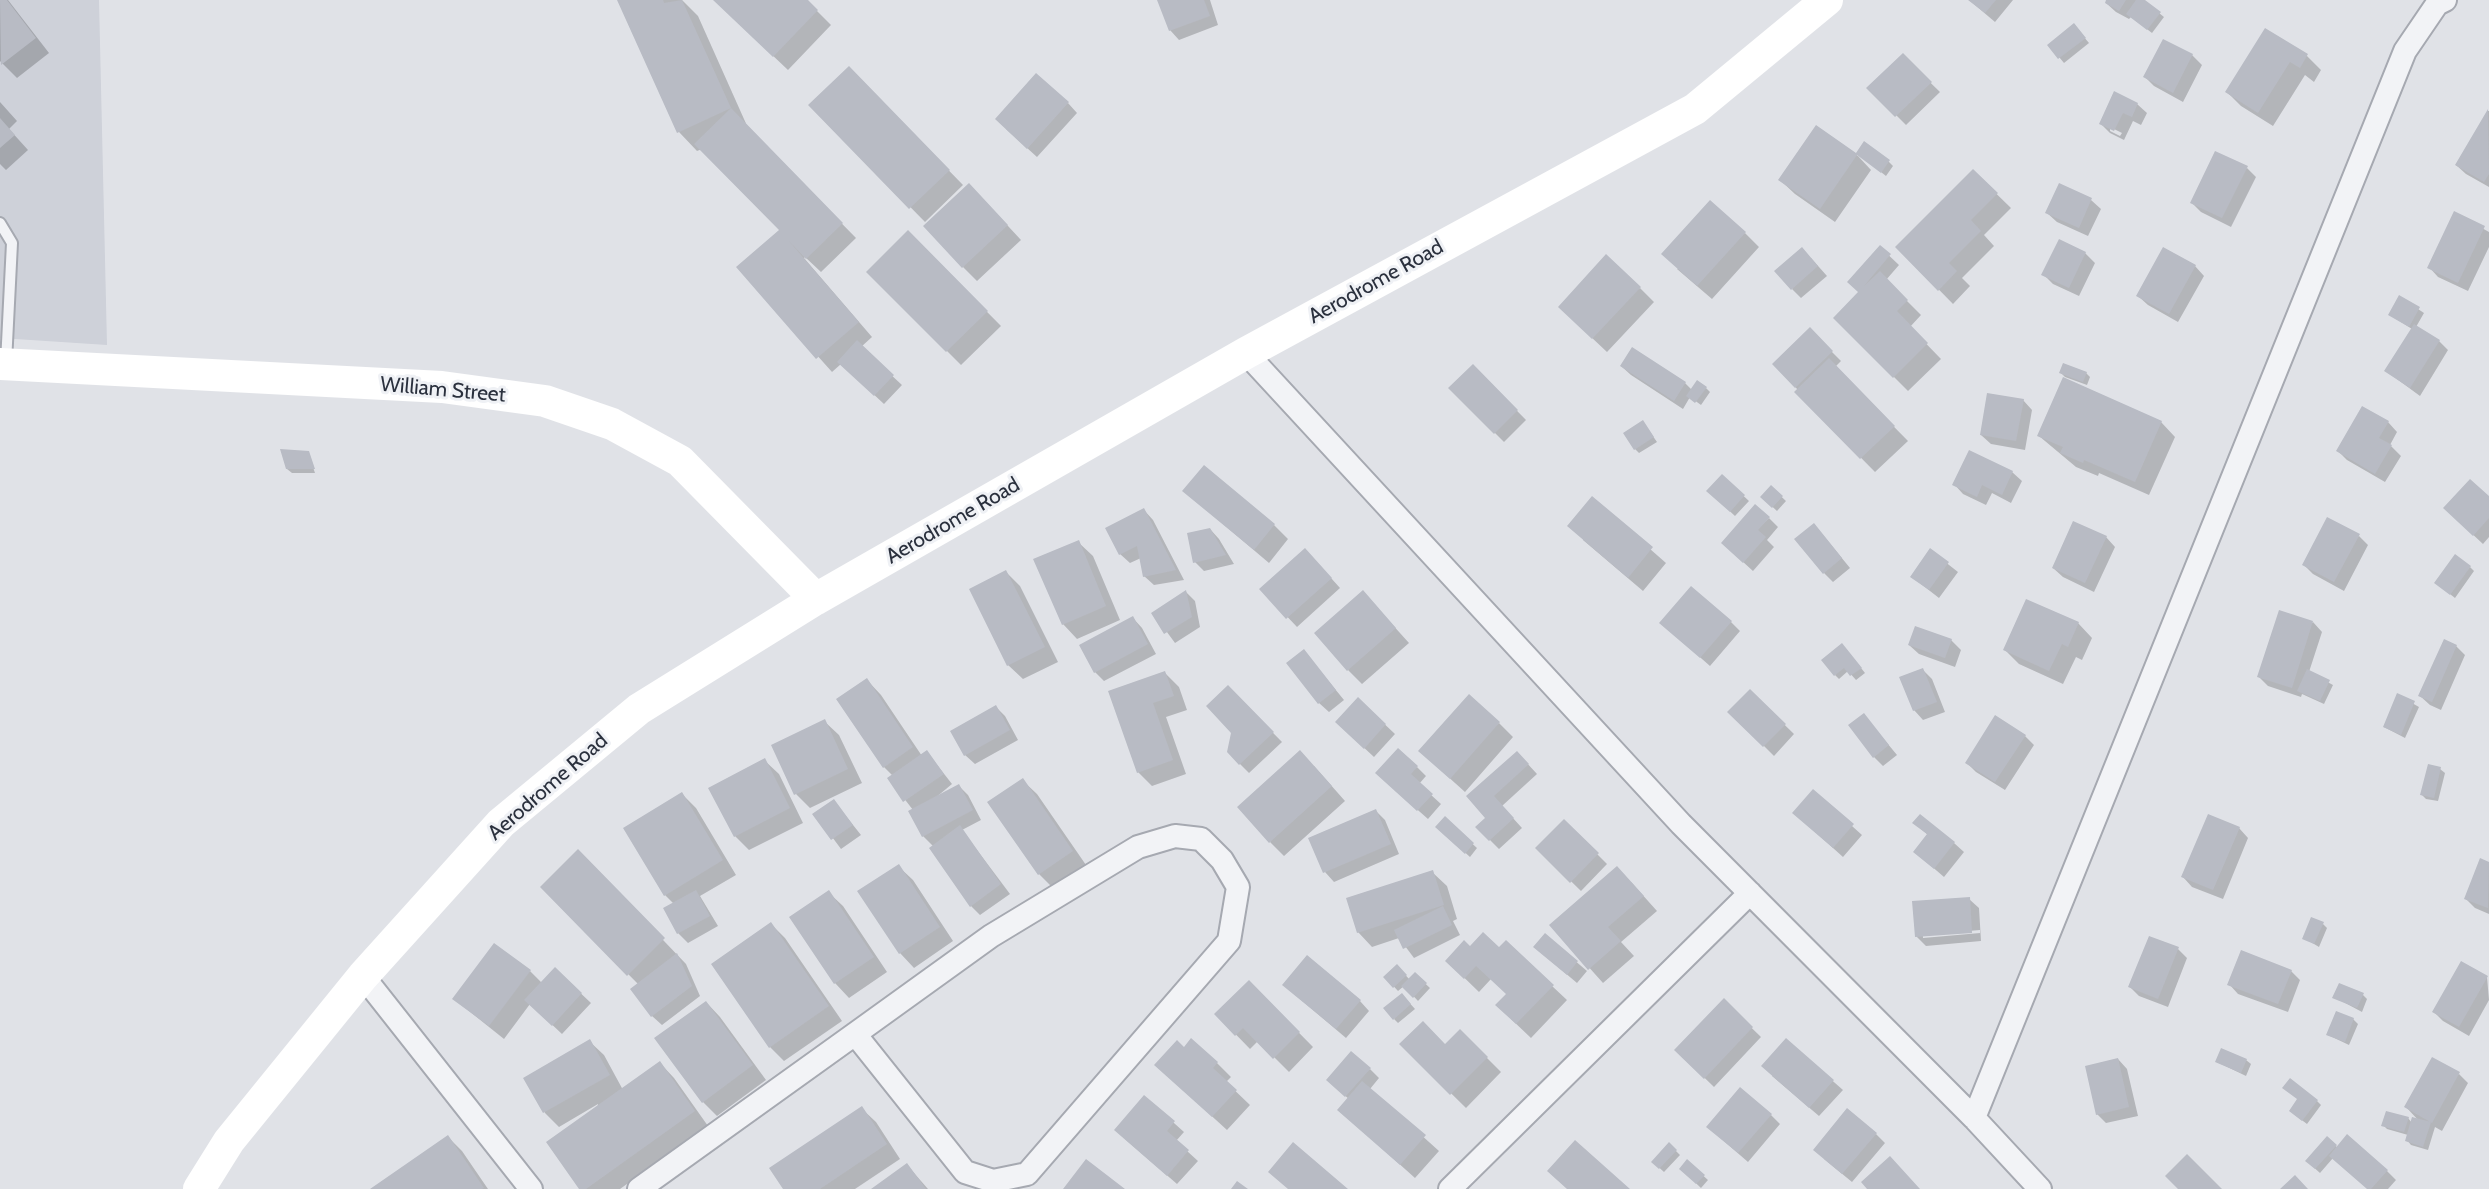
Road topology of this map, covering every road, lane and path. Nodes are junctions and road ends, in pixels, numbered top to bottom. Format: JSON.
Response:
{"nodes":[{"id":1,"x":1827,"y":0,"type":"edge"},
{"id":2,"x":2438,"y":1,"type":"edge"},
{"id":3,"x":0,"y":223,"type":"edge"},
{"id":4,"x":1246,"y":353,"type":"junction"},
{"id":5,"x":3,"y":364,"type":"edge"},
{"id":6,"x":816,"y":599,"type":"junction"},
{"id":7,"x":1750,"y":893,"type":"junction"},
{"id":8,"x":363,"y":976,"type":"junction"},
{"id":9,"x":855,"y":1034,"type":"junction"},
{"id":10,"x":1974,"y":1118,"type":"junction"},
{"id":11,"x":199,"y":1189,"type":"edge"},
{"id":12,"x":531,"y":1189,"type":"edge"},
{"id":13,"x":639,"y":1189,"type":"edge"},
{"id":14,"x":1450,"y":1189,"type":"edge"},
{"id":15,"x":2040,"y":1189,"type":"edge"}],
"edges":[{"from":1,"to":4,"type":"street","name":"Aerodrome Road"},
{"from":2,"to":10,"type":"street"},
{"from":3,"to":5,"type":"lane"},
{"from":4,"to":6,"type":"street","name":"Aerodrome Road"},
{"from":4,"to":7,"type":"street"},
{"from":5,"to":6,"type":"street","name":"William Street"},
{"from":6,"to":8,"type":"street","name":"Aerodrome Road"},
{"from":7,"to":10,"type":"street"},
{"from":7,"to":14,"type":"street"},
{"from":8,"to":11,"type":"street","name":"Aerodrome Road"},
{"from":8,"to":12,"type":"street"},
{"from":9,"to":9,"type":"street"},
{"from":9,"to":13,"type":"street"},
{"from":10,"to":15,"type":"street"}]}
